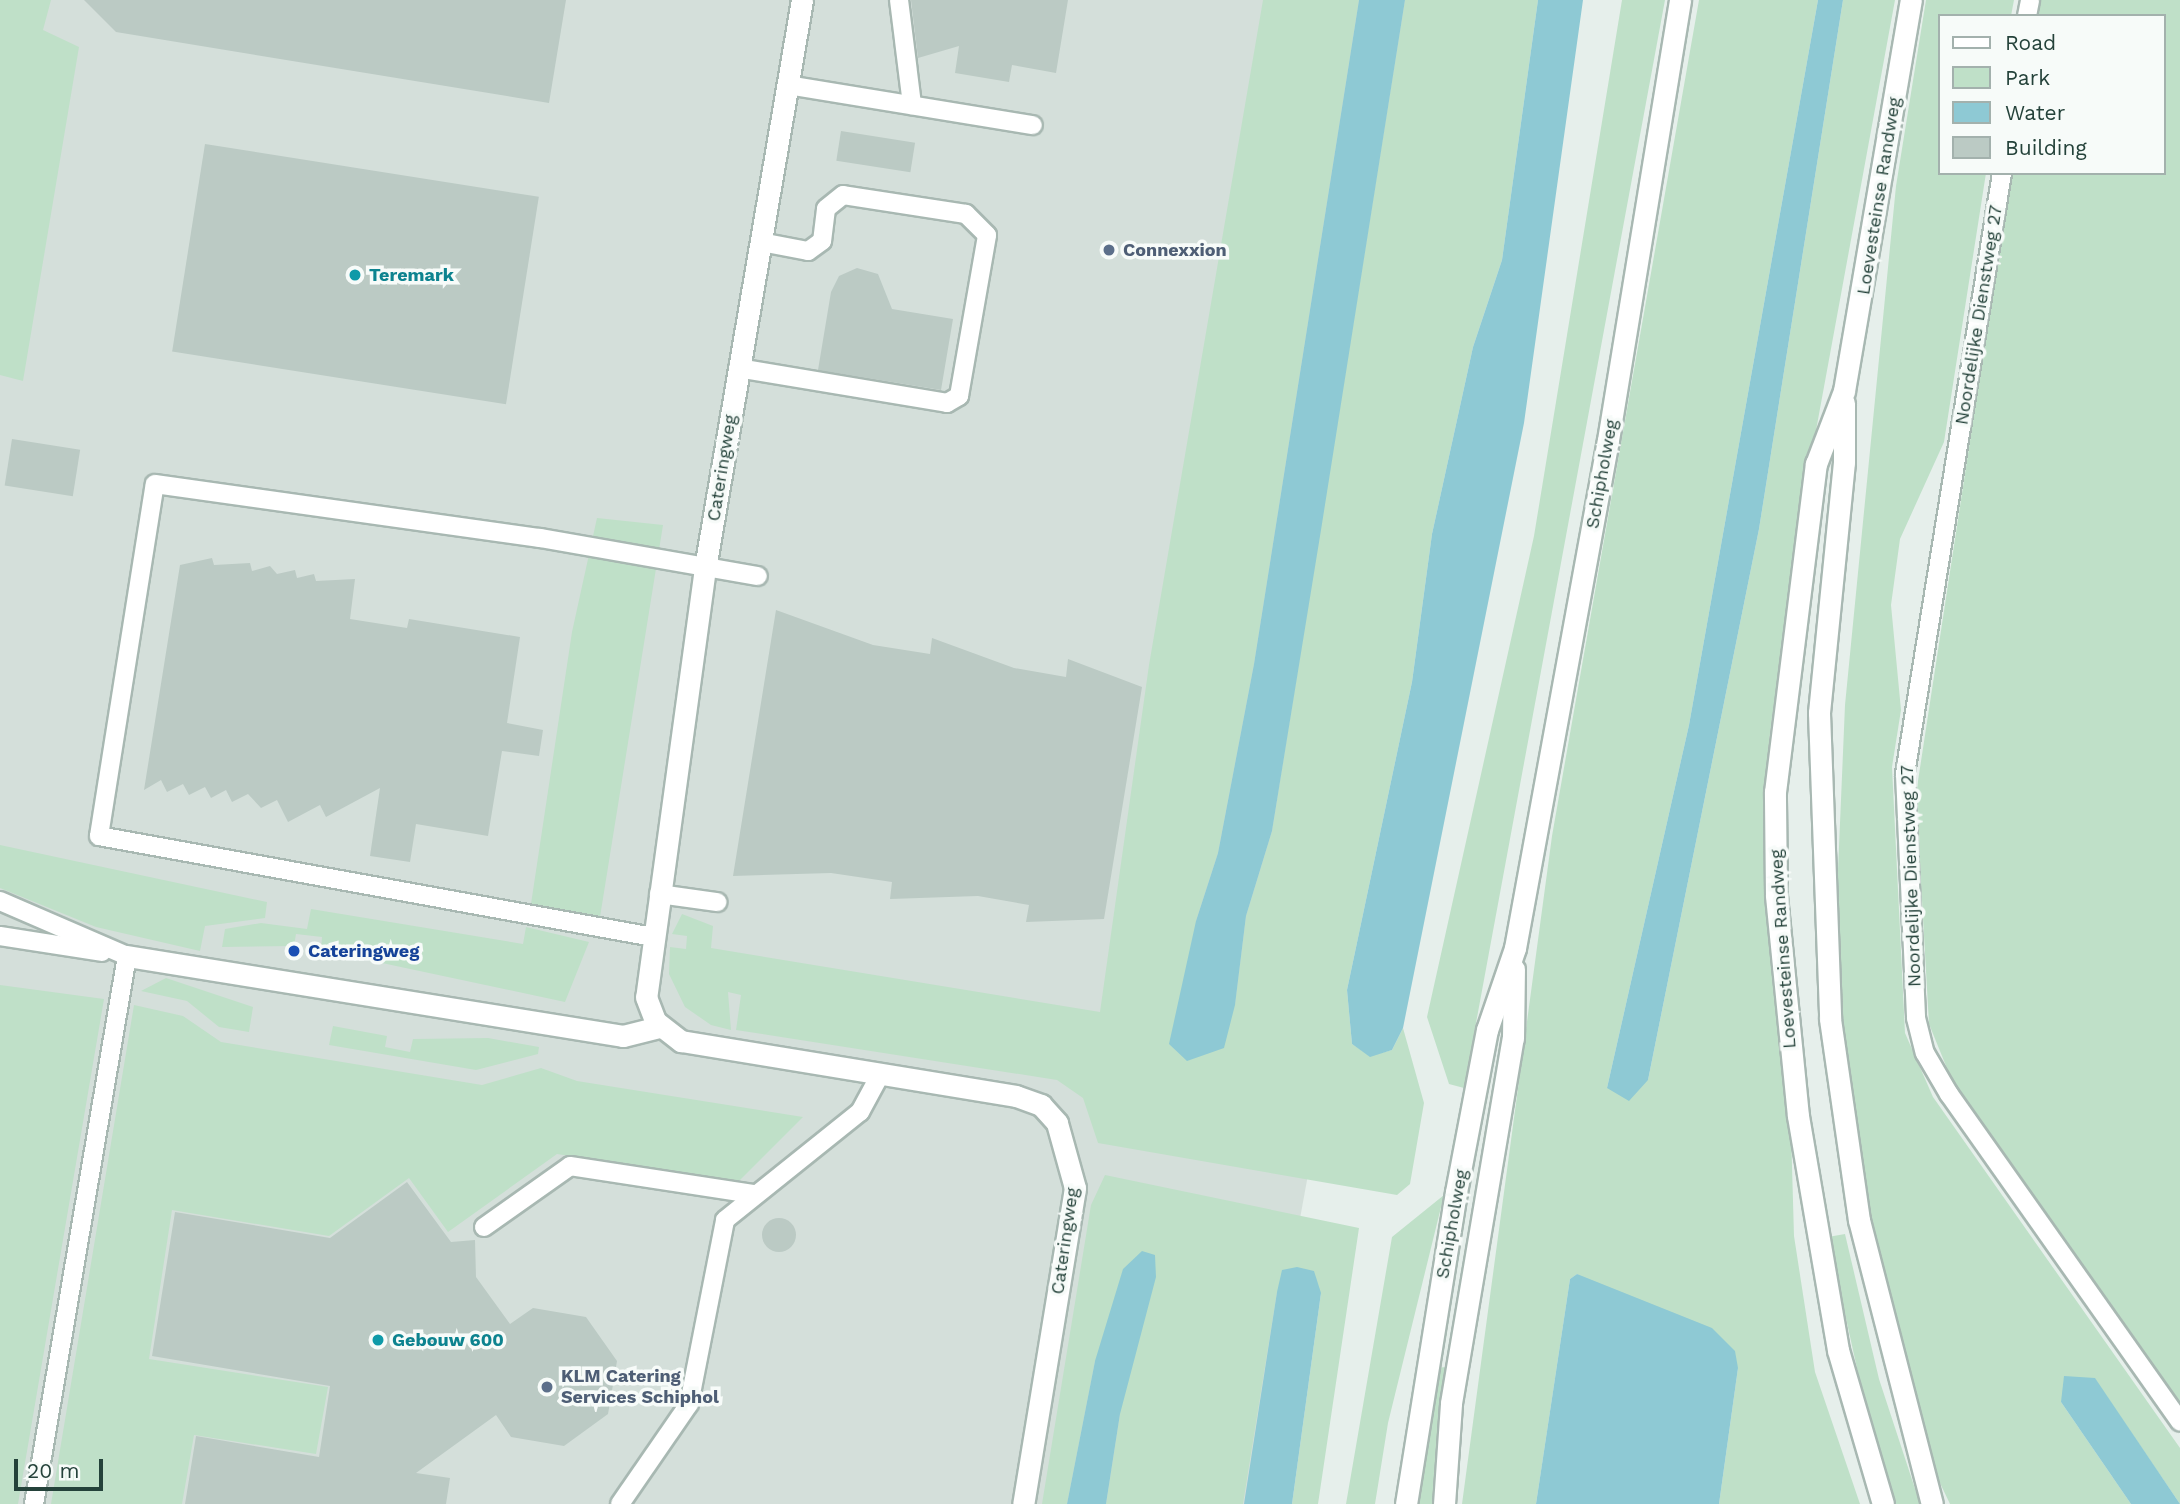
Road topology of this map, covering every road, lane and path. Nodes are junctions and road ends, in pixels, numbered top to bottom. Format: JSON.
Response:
{"nodes":[{"id":1,"x":802,"y":0,"type":"edge"},
{"id":2,"x":899,"y":0,"type":"edge"},
{"id":3,"x":1681,"y":0,"type":"edge"},
{"id":4,"x":1911,"y":0,"type":"edge"},
{"id":5,"x":788,"y":85,"type":"junction"},
{"id":6,"x":912,"y":105,"type":"junction"},
{"id":7,"x":1033,"y":125,"type":"dead end"},
{"id":8,"x":2002,"y":175,"type":"edge"},
{"id":9,"x":761,"y":242,"type":"junction"},
{"id":10,"x":738,"y":368,"type":"junction"},
{"id":11,"x":1844,"y":391,"type":"junction"},
{"id":12,"x":705,"y":568,"type":"junction"},
{"id":13,"x":758,"y":576,"type":"dead end"},
{"id":14,"x":659,"y":894,"type":"junction"},
{"id":15,"x":0,"y":901,"type":"edge"},
{"id":16,"x":717,"y":902,"type":"dead end"},
{"id":17,"x":0,"y":936,"type":"edge"},
{"id":18,"x":653,"y":937,"type":"junction"},
{"id":19,"x":1515,"y":948,"type":"junction"},
{"id":20,"x":127,"y":956,"type":"junction"},
{"id":21,"x":660,"y":1027,"type":"junction"},
{"id":22,"x":880,"y":1075,"type":"junction"},
{"id":23,"x":753,"y":1194,"type":"junction"},
{"id":24,"x":484,"y":1227,"type":"dead end"},
{"id":25,"x":2180,"y":1422,"type":"edge"},
{"id":26,"x":34,"y":1504,"type":"edge"},
{"id":27,"x":620,"y":1504,"type":"edge"},
{"id":28,"x":1023,"y":1504,"type":"edge"},
{"id":29,"x":1406,"y":1504,"type":"edge"},
{"id":30,"x":1444,"y":1504,"type":"edge"},
{"id":31,"x":1883,"y":1504,"type":"edge"},
{"id":32,"x":1932,"y":1504,"type":"edge"}],
"edges":[{"from":1,"to":5,"type":"street","name":"Cateringweg"},
{"from":2,"to":6,"type":"lane"},
{"from":3,"to":19,"type":"street","name":"Schipholweg"},
{"from":4,"to":11,"type":"street","name":"Loevesteinse Randweg"},
{"from":5,"to":6,"type":"lane"},
{"from":5,"to":9,"type":"street","name":"Cateringweg"},
{"from":6,"to":7,"type":"lane"},
{"from":8,"to":25,"type":"lane","name":"Noordelijke Dienstweg 27"},
{"from":9,"to":10,"type":"street","name":"Cateringweg"},
{"from":9,"to":10,"type":"lane"},
{"from":10,"to":12,"type":"street","name":"Cateringweg"},
{"from":11,"to":31,"type":"street","name":"Loevesteinse Randweg"},
{"from":11,"to":32,"type":"street","name":"Loevesteinse Randweg"},
{"from":12,"to":13,"type":"lane"},
{"from":12,"to":14,"type":"street","name":"Cateringweg"},
{"from":12,"to":18,"type":"lane"},
{"from":14,"to":16,"type":"lane"},
{"from":14,"to":18,"type":"street","name":"Cateringweg"},
{"from":15,"to":20,"type":"lane"},
{"from":17,"to":20,"type":"lane"},
{"from":18,"to":21,"type":"street","name":"Cateringweg"},
{"from":19,"to":29,"type":"street","name":"Schipholweg"},
{"from":19,"to":30,"type":"street","name":"Schipholweg"},
{"from":20,"to":21,"type":"street"},
{"from":20,"to":26,"type":"lane"},
{"from":21,"to":22,"type":"street","name":"Cateringweg"},
{"from":22,"to":23,"type":"lane"},
{"from":22,"to":28,"type":"street","name":"Cateringweg"},
{"from":23,"to":24,"type":"lane"},
{"from":23,"to":27,"type":"lane"}]}
